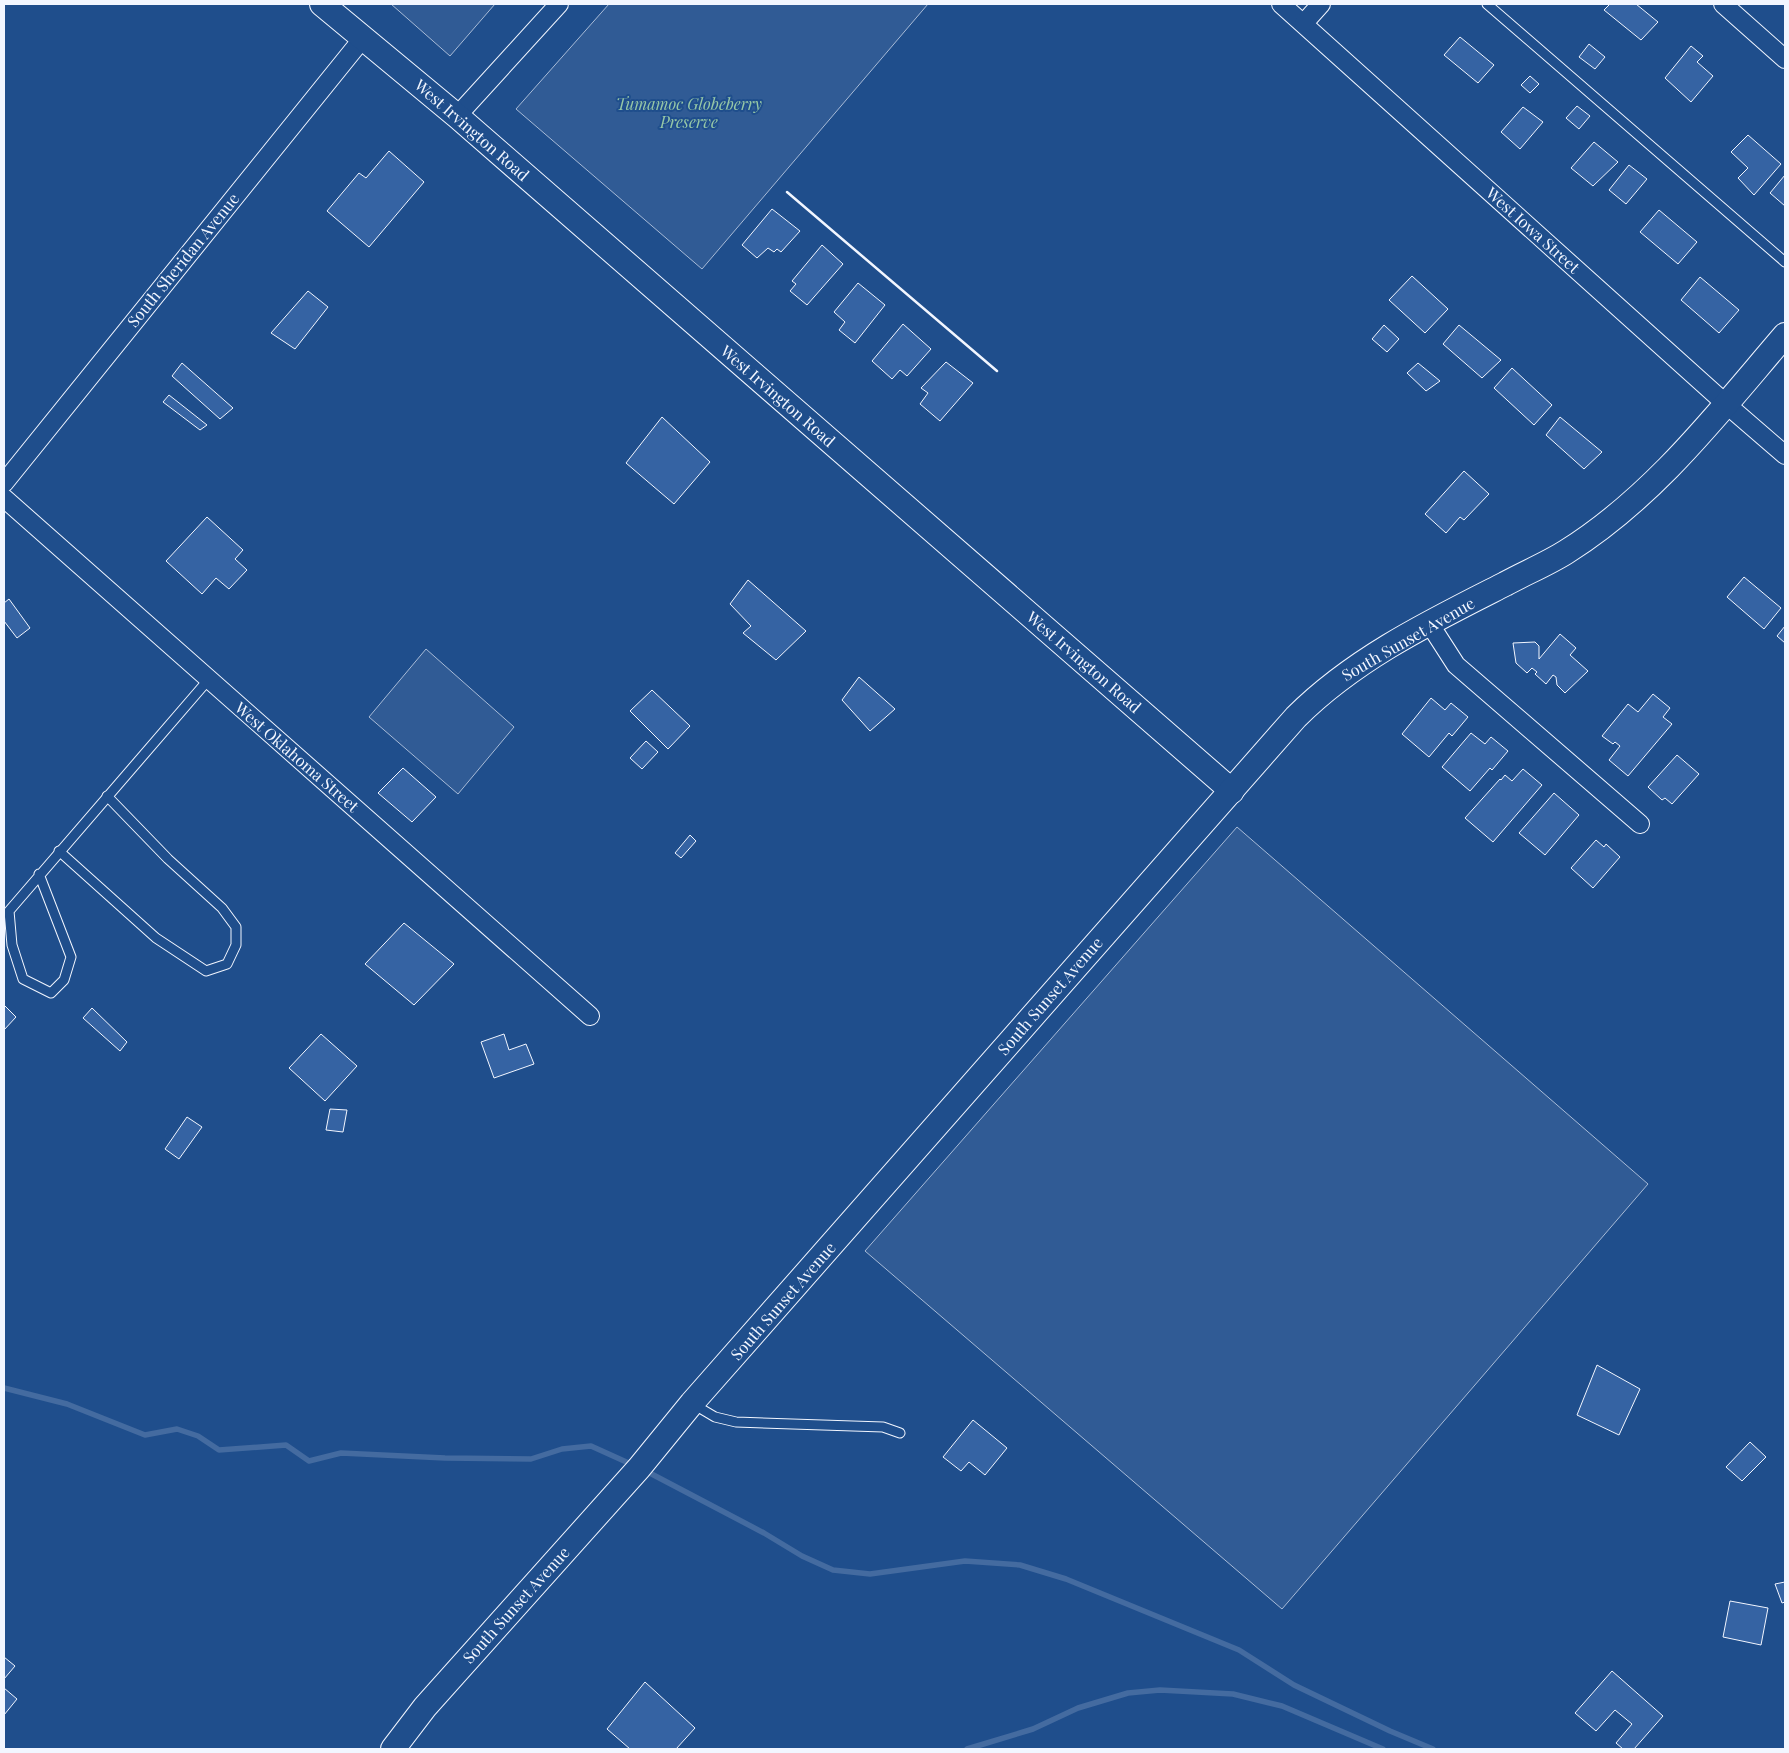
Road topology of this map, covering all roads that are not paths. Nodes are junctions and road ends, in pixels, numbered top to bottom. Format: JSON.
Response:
{"nodes":[{"id":1,"x":322,"y":4,"type":"edge"},
{"id":2,"x":559,"y":4,"type":"edge"},
{"id":3,"x":1281,"y":4,"type":"edge"},
{"id":4,"x":1321,"y":4,"type":"edge"},
{"id":5,"x":1486,"y":4,"type":"edge"},
{"id":6,"x":1723,"y":4,"type":"edge"},
{"id":7,"x":1304,"y":23,"type":"junction"},
{"id":8,"x":363,"y":38,"type":"junction"},
{"id":9,"x":1785,"y":60,"type":"edge"},
{"id":10,"x":457,"y":116,"type":"junction"},
{"id":11,"x":1785,"y":262,"type":"edge"},
{"id":12,"x":1785,"y":335,"type":"edge"},
{"id":13,"x":1726,"y":404,"type":"junction"},
{"id":14,"x":1785,"y":455,"type":"edge"},
{"id":15,"x":4,"y":483,"type":"edge"},
{"id":16,"x":4,"y":498,"type":"edge"},
{"id":17,"x":1429,"y":623,"type":"junction"},
{"id":18,"x":209,"y":679,"type":"junction"},
{"id":19,"x":1232,"y":791,"type":"junction"},
{"id":20,"x":107,"y":796,"type":"junction"},
{"id":21,"x":1640,"y":824,"type":"dead end"},
{"id":22,"x":59,"y":851,"type":"junction"},
{"id":23,"x":39,"y":874,"type":"junction"},
{"id":24,"x":590,"y":1016,"type":"dead end"},
{"id":25,"x":692,"y":1403,"type":"junction"},
{"id":26,"x":900,"y":1434,"type":"dead end"},
{"id":27,"x":393,"y":1749,"type":"edge"}],
"edges":[{"from":1,"to":8,"type":"street","name":"West Irvington Road"},
{"from":2,"to":10,"type":"street"},
{"from":3,"to":7,"type":"street","name":"West Iowa Street"},
{"from":4,"to":7,"type":"street"},
{"from":5,"to":11,"type":"lane"},
{"from":6,"to":9,"type":"street"},
{"from":7,"to":13,"type":"street","name":"West Iowa Street"},
{"from":8,"to":10,"type":"street","name":"West Irvington Road"},
{"from":8,"to":15,"type":"street","name":"South Sheridan Avenue"},
{"from":10,"to":19,"type":"street","name":"West Irvington Road"},
{"from":12,"to":13,"type":"street","name":"South Sunset Avenue"},
{"from":13,"to":14,"type":"street","name":"West Iowa Street"},
{"from":13,"to":17,"type":"street","name":"South Sunset Avenue"},
{"from":16,"to":18,"type":"street","name":"West Oklahoma Street"},
{"from":17,"to":19,"type":"street","name":"South Sunset Avenue"},
{"from":17,"to":21,"type":"street"},
{"from":18,"to":20,"type":"lane"},
{"from":18,"to":24,"type":"street","name":"West Oklahoma Street"},
{"from":19,"to":25,"type":"street","name":"South Sunset Avenue"},
{"from":20,"to":22,"type":"lane"},
{"from":20,"to":22,"type":"lane"},
{"from":22,"to":23,"type":"lane"},
{"from":23,"to":23,"type":"lane"},
{"from":25,"to":26,"type":"lane"},
{"from":25,"to":27,"type":"street","name":"South Sunset Avenue"}]}
